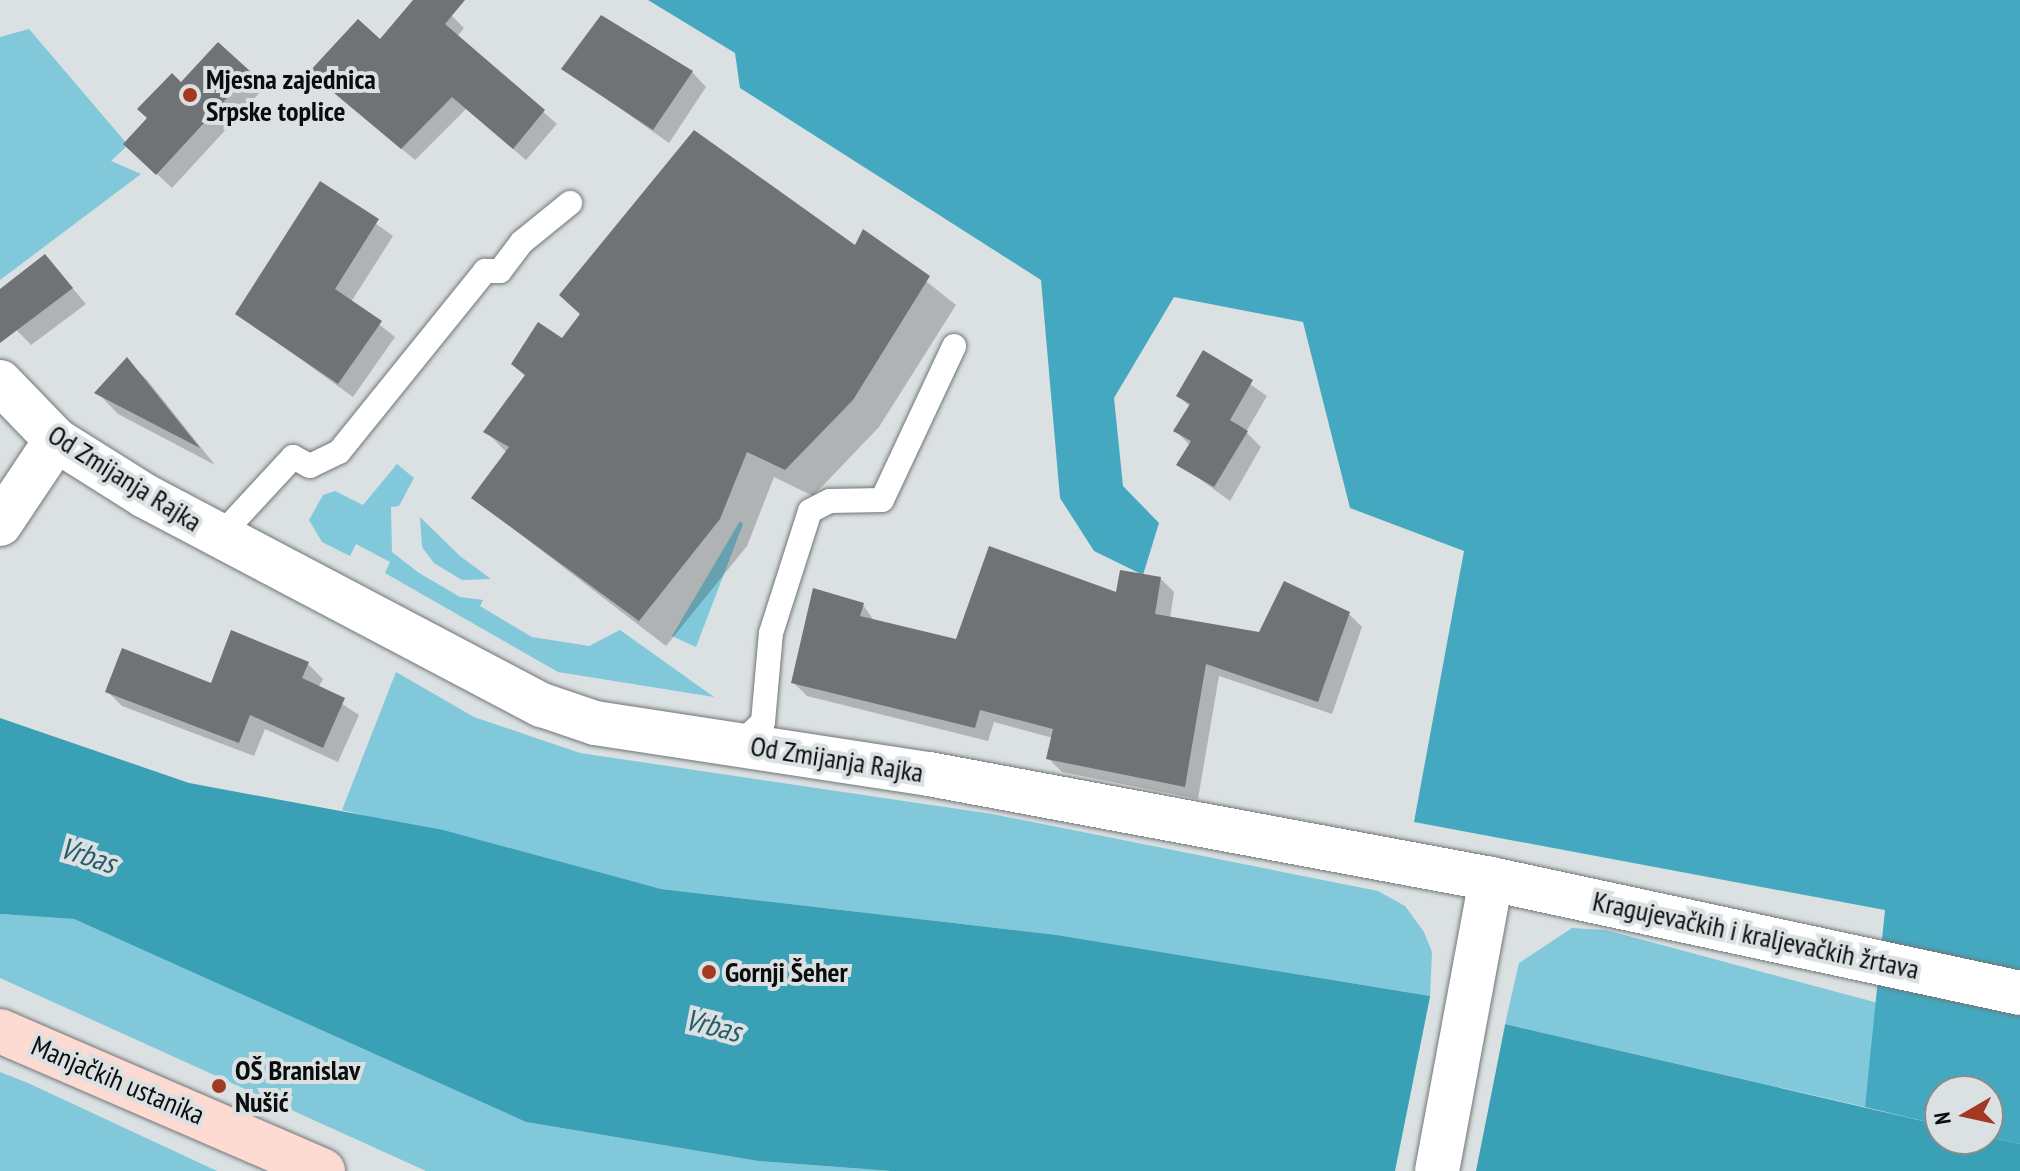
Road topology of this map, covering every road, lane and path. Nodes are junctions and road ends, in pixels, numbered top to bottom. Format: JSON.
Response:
{"nodes":[{"id":1,"x":570,"y":203,"type":"dead end"},
{"id":2,"x":954,"y":346,"type":"dead end"},
{"id":3,"x":0,"y":382,"type":"edge"},
{"id":4,"x":56,"y":440,"type":"junction"},
{"id":5,"x":0,"y":524,"type":"edge"},
{"id":6,"x":219,"y":537,"type":"junction"},
{"id":7,"x":740,"y":744,"type":"junction"},
{"id":8,"x":1491,"y":879,"type":"junction"},
{"id":9,"x":2020,"y":993,"type":"edge"},
{"id":10,"x":0,"y":1031,"type":"edge"},
{"id":11,"x":323,"y":1171,"type":"edge"},
{"id":12,"x":1437,"y":1171,"type":"edge"}],
"edges":[{"from":1,"to":6,"type":"lane","name":"Od Zmijanja Rajka"},
{"from":2,"to":7,"type":"lane"},
{"from":3,"to":4,"type":"street","name":"Od Zmijanja Rajka"},
{"from":4,"to":5,"type":"street"},
{"from":4,"to":6,"type":"street","name":"Od Zmijanja Rajka"},
{"from":6,"to":7,"type":"street","name":"Od Zmijanja Rajka"},
{"from":7,"to":8,"type":"street","name":"Od Zmijanja Rajka"},
{"from":8,"to":9,"type":"street","name":"Kragujevačkih i kraljevačkih žrtava"},
{"from":8,"to":12,"type":"street"},
{"from":10,"to":11,"type":"main road","name":"Manjačkih ustanika"}]}
